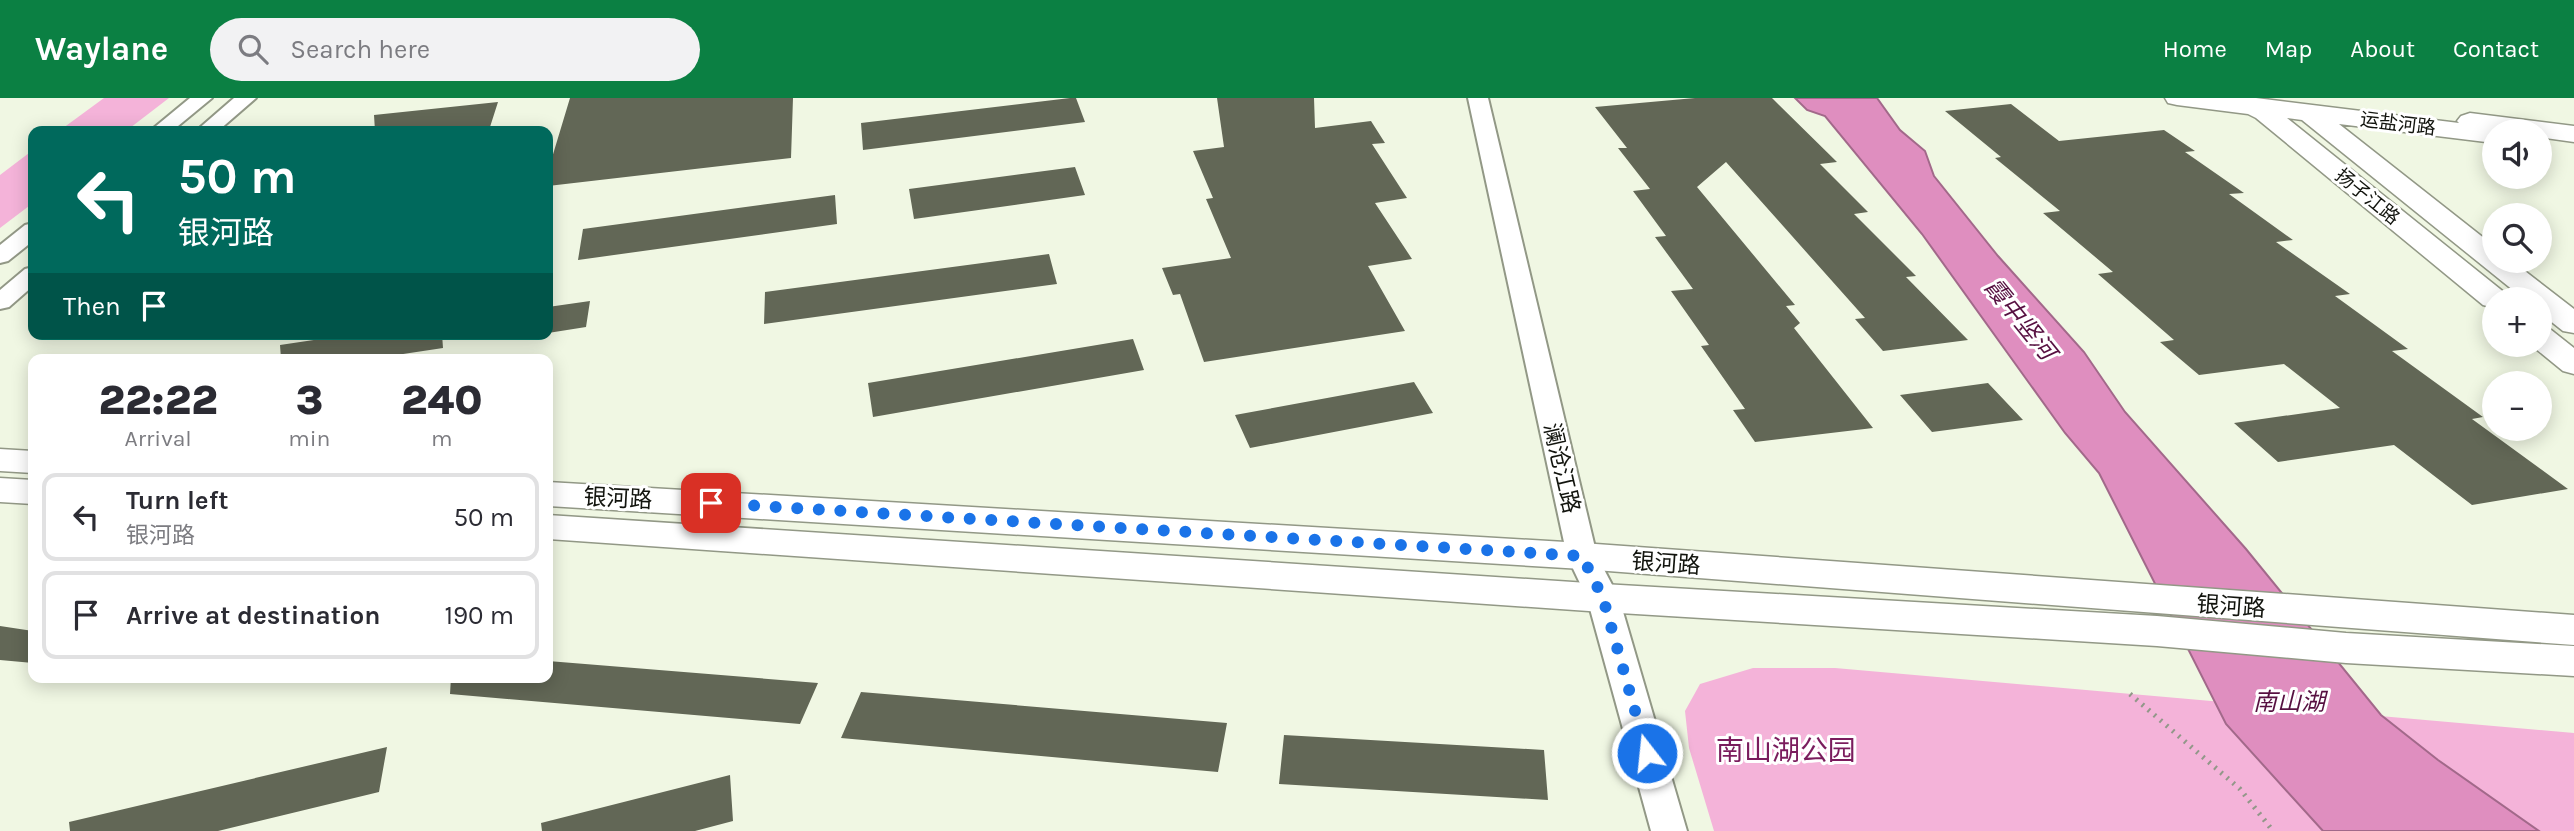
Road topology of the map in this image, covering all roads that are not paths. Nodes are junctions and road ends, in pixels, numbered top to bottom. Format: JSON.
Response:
{"nodes":[{"id":1,"x":202,"y":98,"type":"edge"},
{"id":2,"x":246,"y":98,"type":"edge"},
{"id":3,"x":1478,"y":98,"type":"edge"},
{"id":4,"x":2177,"y":98,"type":"edge"},
{"id":5,"x":2273,"y":103,"type":"edge"},
{"id":6,"x":166,"y":126,"type":"edge"},
{"id":7,"x":212,"y":126,"type":"edge"},
{"id":8,"x":2482,"y":133,"type":"edge"},
{"id":9,"x":2574,"y":134,"type":"edge"},
{"id":10,"x":2552,"y":142,"type":"edge"},
{"id":11,"x":2574,"y":145,"type":"edge"},
{"id":12,"x":28,"y":234,"type":"edge"},
{"id":13,"x":2482,"y":252,"type":"edge"},
{"id":14,"x":0,"y":256,"type":"edge"},
{"id":15,"x":2509,"y":273,"type":"edge"},
{"id":16,"x":28,"y":278,"type":"edge"},
{"id":17,"x":2482,"y":288,"type":"edge"},
{"id":18,"x":0,"y":302,"type":"edge"},
{"id":19,"x":2574,"y":324,"type":"edge"},
{"id":20,"x":2552,"y":346,"type":"edge"},
{"id":21,"x":2574,"y":364,"type":"edge"},
{"id":22,"x":0,"y":460,"type":"edge"},
{"id":23,"x":28,"y":462,"type":"edge"},
{"id":24,"x":0,"y":490,"type":"edge"},
{"id":25,"x":28,"y":492,"type":"edge"},
{"id":26,"x":553,"y":494,"type":"edge"},
{"id":27,"x":553,"y":527,"type":"edge"},
{"id":28,"x":1582,"y":556,"type":"junction"},
{"id":29,"x":1603,"y":598,"type":"junction"},
{"id":30,"x":2152,"y":615,"type":"junction"},
{"id":31,"x":2574,"y":630,"type":"edge"},
{"id":32,"x":2574,"y":661,"type":"edge"},
{"id":33,"x":1669,"y":831,"type":"edge"}],
"edges":[{"from":1,"to":6,"type":"street"},
{"from":2,"to":7,"type":"street"},
{"from":3,"to":28,"type":"street","name":"澜沧江路"},
{"from":4,"to":5,"type":"main road","name":"运盐河路"},
{"from":5,"to":8,"type":"main road","name":"运盐河路"},
{"from":5,"to":9,"type":"main road","name":"运盐河路"},
{"from":5,"to":13,"type":"main road","name":"扬子江路"},
{"from":5,"to":17,"type":"main road","name":"扬子江路"},
{"from":10,"to":11,"type":"main road"},
{"from":12,"to":14,"type":"street"},
{"from":15,"to":19,"type":"main road","name":"扬子江路"},
{"from":16,"to":18,"type":"street"},
{"from":20,"to":21,"type":"main road"},
{"from":22,"to":23,"type":"main road"},
{"from":24,"to":25,"type":"main road"},
{"from":26,"to":28,"type":"main road","name":"银河路"},
{"from":27,"to":29,"type":"main road","name":"银河路"},
{"from":28,"to":29,"type":"street","name":"澜沧江路"},
{"from":28,"to":30,"type":"main road","name":"银河路"},
{"from":29,"to":30,"type":"main road","name":"银河路"},
{"from":29,"to":33,"type":"street","name":"澜沧江路"},
{"from":30,"to":31,"type":"main road","name":"银河路"},
{"from":30,"to":32,"type":"main road","name":"银河路"}]}
